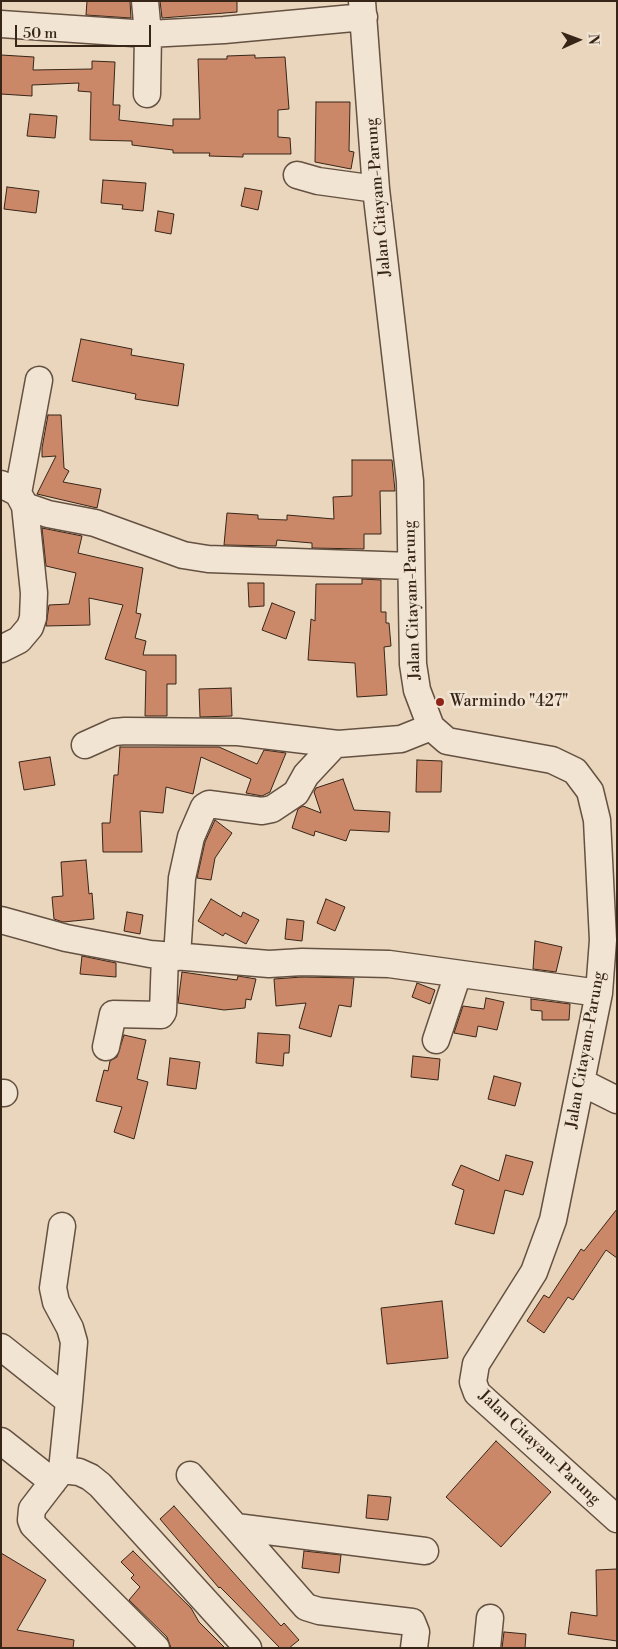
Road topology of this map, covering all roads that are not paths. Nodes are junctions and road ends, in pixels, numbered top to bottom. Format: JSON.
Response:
{"nodes":[{"id":1,"x":145,"y":1,"type":"edge"},
{"id":2,"x":363,"y":9,"type":"edge"},
{"id":3,"x":1,"y":24,"type":"edge"},
{"id":4,"x":148,"y":34,"type":"junction"},
{"id":5,"x":147,"y":94,"type":"dead end"},
{"id":6,"x":297,"y":175,"type":"dead end"},
{"id":7,"x":376,"y":189,"type":"junction"},
{"id":8,"x":39,"y":380,"type":"dead end"},
{"id":9,"x":15,"y":494,"type":"edge"},
{"id":10,"x":411,"y":566,"type":"junction"},
{"id":11,"x":1,"y":649,"type":"edge"},
{"id":12,"x":432,"y":727,"type":"junction"},
{"id":13,"x":335,"y":744,"type":"junction"},
{"id":14,"x":85,"y":745,"type":"dead end"},
{"id":15,"x":1,"y":920,"type":"edge"},
{"id":16,"x":610,"y":939,"type":"edge"},
{"id":17,"x":171,"y":956,"type":"junction"},
{"id":18,"x":458,"y":974,"type":"junction"},
{"id":19,"x":599,"y":993,"type":"junction"},
{"id":20,"x":436,"y":1040,"type":"dead end"},
{"id":21,"x":106,"y":1047,"type":"dead end"},
{"id":22,"x":581,"y":1082,"type":"junction"},
{"id":23,"x":617,"y":1100,"type":"edge"},
{"id":24,"x":62,"y":1226,"type":"dead end"},
{"id":25,"x":1,"y":1347,"type":"edge"},
{"id":26,"x":70,"y":1401,"type":"junction"},
{"id":27,"x":1,"y":1441,"type":"edge"},
{"id":28,"x":190,"y":1475,"type":"dead end"},
{"id":29,"x":57,"y":1476,"type":"junction"},
{"id":30,"x":617,"y":1519,"type":"edge"},
{"id":31,"x":236,"y":1527,"type":"junction"},
{"id":32,"x":287,"y":1533,"type":"junction"},
{"id":33,"x":425,"y":1551,"type":"dead end"},
{"id":34,"x":282,"y":1580,"type":"junction"},
{"id":35,"x":490,"y":1618,"type":"dead end"},
{"id":36,"x":156,"y":1648,"type":"edge"},
{"id":37,"x":248,"y":1648,"type":"edge"},
{"id":38,"x":414,"y":1648,"type":"edge"},
{"id":39,"x":487,"y":1648,"type":"edge"}],
"edges":[{"from":1,"to":4,"type":"street"},
{"from":2,"to":4,"type":"street","name":"Jalan Citayam-Parung"},
{"from":2,"to":7,"type":"street","name":"Jalan Citayam-Parung"},
{"from":3,"to":4,"type":"street","name":"Jalan Citayam-Parung"},
{"from":4,"to":5,"type":"street"},
{"from":6,"to":7,"type":"street"},
{"from":7,"to":10,"type":"street","name":"Jalan Citayam-Parung"},
{"from":8,"to":9,"type":"street"},
{"from":9,"to":10,"type":"street"},
{"from":9,"to":11,"type":"street"},
{"from":10,"to":12,"type":"street","name":"Jalan Citayam-Parung"},
{"from":12,"to":13,"type":"street"},
{"from":12,"to":16,"type":"street","name":"Jalan Citayam-Parung"},
{"from":13,"to":14,"type":"street"},
{"from":13,"to":17,"type":"street"},
{"from":15,"to":17,"type":"street"},
{"from":16,"to":19,"type":"street","name":"Jalan Citayam-Parung"},
{"from":17,"to":18,"type":"street"},
{"from":17,"to":21,"type":"street"},
{"from":18,"to":19,"type":"street"},
{"from":18,"to":20,"type":"street"},
{"from":19,"to":22,"type":"street","name":"Jalan Citayam-Parung"},
{"from":22,"to":23,"type":"street"},
{"from":22,"to":30,"type":"street","name":"Jalan Citayam-Parung"},
{"from":24,"to":26,"type":"street"},
{"from":25,"to":26,"type":"street"},
{"from":26,"to":29,"type":"street"},
{"from":27,"to":29,"type":"street"},
{"from":28,"to":31,"type":"street"},
{"from":29,"to":36,"type":"street"},
{"from":29,"to":37,"type":"street"},
{"from":31,"to":32,"type":"street"},
{"from":31,"to":34,"type":"street"},
{"from":32,"to":33,"type":"street"},
{"from":32,"to":34,"type":"street"},
{"from":34,"to":38,"type":"street"},
{"from":35,"to":39,"type":"street"}]}
